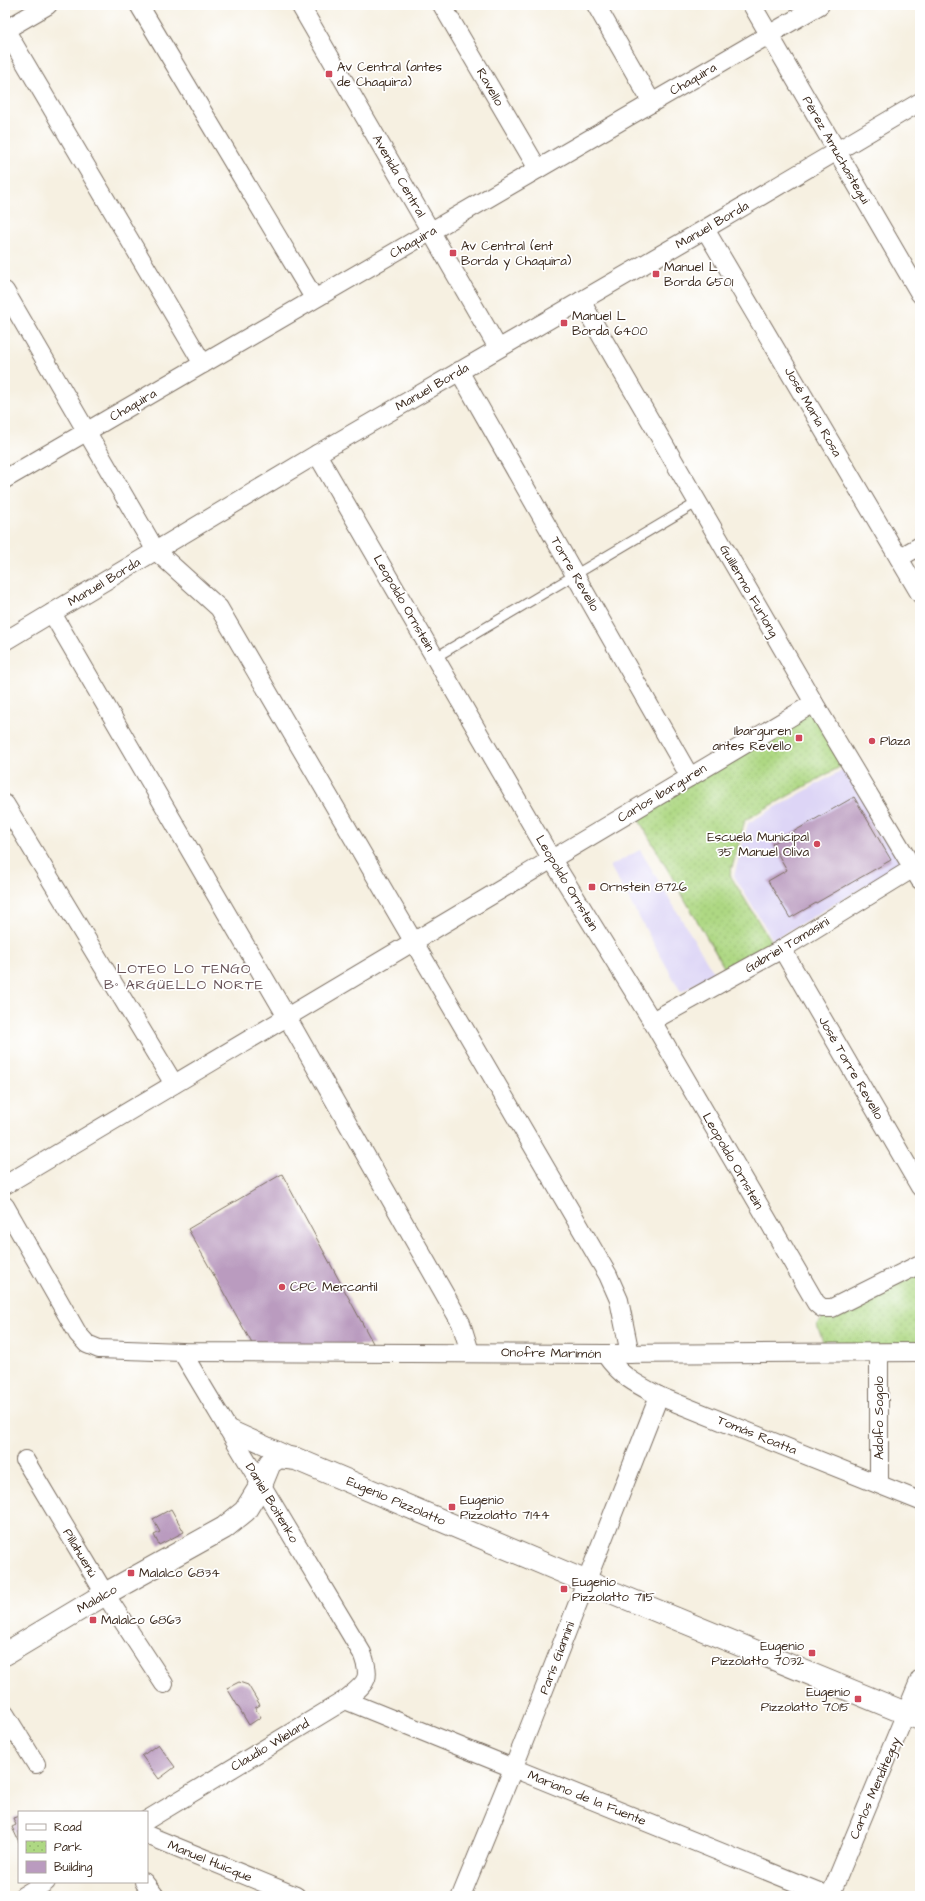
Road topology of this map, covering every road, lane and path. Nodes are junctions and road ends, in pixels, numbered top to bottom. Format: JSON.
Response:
{"nodes":[{"id":1,"x":48,"y":5,"type":"edge"},
{"id":2,"x":139,"y":5,"type":"edge"},
{"id":3,"x":300,"y":5,"type":"edge"},
{"id":4,"x":442,"y":5,"type":"edge"},
{"id":5,"x":596,"y":5,"type":"edge"},
{"id":6,"x":752,"y":5,"type":"edge"},
{"id":7,"x":820,"y":5,"type":"edge"},
{"id":8,"x":5,"y":30,"type":"edge"},
{"id":9,"x":769,"y":35,"type":"junction"},
{"id":10,"x":920,"y":102,"type":"edge"},
{"id":11,"x":652,"y":103,"type":"junction"},
{"id":12,"x":837,"y":151,"type":"junction"},
{"id":13,"x":538,"y":169,"type":"junction"},
{"id":14,"x":706,"y":229,"type":"junction"},
{"id":15,"x":431,"y":231,"type":"junction"},
{"id":16,"x":918,"y":287,"type":"edge"},
{"id":17,"x":5,"y":291,"type":"edge"},
{"id":18,"x":314,"y":298,"type":"junction"},
{"id":19,"x":581,"y":301,"type":"junction"},
{"id":20,"x":498,"y":348,"type":"junction"},
{"id":21,"x":203,"y":364,"type":"junction"},
{"id":22,"x":459,"y":371,"type":"junction"},
{"id":23,"x":87,"y":431,"type":"junction"},
{"id":24,"x":317,"y":454,"type":"junction"},
{"id":25,"x":5,"y":479,"type":"edge"},
{"id":26,"x":698,"y":502,"type":"junction"},
{"id":27,"x":920,"y":546,"type":"edge"},
{"id":28,"x":156,"y":551,"type":"junction"},
{"id":29,"x":899,"y":558,"type":"junction"},
{"id":30,"x":575,"y":575,"type":"junction"},
{"id":31,"x":920,"y":594,"type":"edge"},
{"id":32,"x":52,"y":613,"type":"junction"},
{"id":33,"x":5,"y":641,"type":"edge"},
{"id":34,"x":436,"y":657,"type":"junction"},
{"id":35,"x":814,"y":703,"type":"junction"},
{"id":36,"x":690,"y":776,"type":"junction"},
{"id":37,"x":5,"y":804,"type":"edge"},
{"id":38,"x":552,"y":858,"type":"junction"},
{"id":39,"x":918,"y":871,"type":"edge"},
{"id":40,"x":414,"y":941,"type":"junction"},
{"id":41,"x":782,"y":949,"type":"junction"},
{"id":42,"x":287,"y":1016,"type":"junction"},
{"id":43,"x":652,"y":1021,"type":"junction"},
{"id":44,"x":174,"y":1084,"type":"junction"},
{"id":45,"x":5,"y":1185,"type":"edge"},
{"id":46,"x":920,"y":1187,"type":"edge"},
{"id":47,"x":5,"y":1206,"type":"edge"},
{"id":48,"x":920,"y":1264,"type":"edge"},
{"id":49,"x":182,"y":1352,"type":"junction"},
{"id":50,"x":470,"y":1352,"type":"junction"},
{"id":51,"x":879,"y":1352,"type":"junction"},
{"id":52,"x":920,"y":1352,"type":"edge"},
{"id":53,"x":605,"y":1354,"type":"junction"},
{"id":54,"x":630,"y":1354,"type":"junction"},
{"id":55,"x":659,"y":1396,"type":"junction"},
{"id":56,"x":228,"y":1428,"type":"junction"},
{"id":57,"x":296,"y":1459,"type":"junction"},
{"id":58,"x":25,"y":1460,"type":"dead end"},
{"id":59,"x":879,"y":1484,"type":"junction"},
{"id":60,"x":261,"y":1485,"type":"junction"},
{"id":61,"x":920,"y":1501,"type":"edge"},
{"id":62,"x":586,"y":1582,"type":"junction"},
{"id":63,"x":105,"y":1594,"type":"junction"},
{"id":64,"x":362,"y":1653,"type":"joint"},
{"id":65,"x":5,"y":1654,"type":"edge"},
{"id":66,"x":920,"y":1679,"type":"edge"},
{"id":67,"x":164,"y":1684,"type":"dead end"},
{"id":68,"x":345,"y":1700,"type":"junction"},
{"id":69,"x":5,"y":1714,"type":"edge"},
{"id":70,"x":913,"y":1716,"type":"edge"},
{"id":71,"x":36,"y":1764,"type":"dead end"},
{"id":72,"x":513,"y":1769,"type":"junction"},
{"id":73,"x":148,"y":1819,"type":"edge"},
{"id":74,"x":148,"y":1835,"type":"edge"},
{"id":75,"x":44,"y":1883,"type":"edge"},
{"id":76,"x":145,"y":1883,"type":"edge"},
{"id":77,"x":23,"y":1896,"type":"edge"},
{"id":78,"x":155,"y":1896,"type":"edge"},
{"id":79,"x":296,"y":1896,"type":"edge"},
{"id":80,"x":461,"y":1896,"type":"edge"},
{"id":81,"x":829,"y":1896,"type":"edge"}],
"edges":[{"from":1,"to":8,"type":"street"},
{"from":2,"to":18,"type":"street"},
{"from":3,"to":15,"type":"street","name":"Avenida Central"},
{"from":4,"to":13,"type":"street","name":"Ravello"},
{"from":5,"to":11,"type":"street"},
{"from":6,"to":9,"type":"street","name":"Pérez Amuchastegui"},
{"from":7,"to":9,"type":"street","name":"Chaquira"},
{"from":8,"to":21,"type":"street"},
{"from":9,"to":11,"type":"street","name":"Chaquira"},
{"from":9,"to":12,"type":"street","name":"Pérez Amuchastegui"},
{"from":10,"to":12,"type":"street","name":"Manuel Borda"},
{"from":11,"to":13,"type":"street","name":"Chaquira"},
{"from":12,"to":14,"type":"street","name":"Manuel Borda"},
{"from":12,"to":16,"type":"street","name":"Pérez Amuchastegui"},
{"from":13,"to":15,"type":"street","name":"Chaquira"},
{"from":14,"to":19,"type":"street","name":"Manuel Borda"},
{"from":14,"to":29,"type":"street","name":"José María Rosa"},
{"from":15,"to":18,"type":"street","name":"Chaquira"},
{"from":15,"to":20,"type":"street","name":"Avenida Central"},
{"from":17,"to":23,"type":"street"},
{"from":18,"to":21,"type":"street","name":"Chaquira"},
{"from":19,"to":20,"type":"street","name":"Manuel Borda"},
{"from":19,"to":26,"type":"street","name":"Guillermo Furlong"},
{"from":20,"to":22,"type":"street","name":"Manuel Borda"},
{"from":21,"to":23,"type":"street","name":"Chaquira"},
{"from":22,"to":24,"type":"street","name":"Manuel Borda"},
{"from":22,"to":30,"type":"street","name":"Torre Revello"},
{"from":23,"to":25,"type":"street","name":"Chaquira"},
{"from":23,"to":28,"type":"street"},
{"from":24,"to":28,"type":"street","name":"Manuel Borda"},
{"from":24,"to":34,"type":"street","name":"Leopoldo Ornstein"},
{"from":26,"to":30,"type":"lane"},
{"from":26,"to":35,"type":"street","name":"Guillermo Furlong"},
{"from":27,"to":29,"type":"street"},
{"from":28,"to":32,"type":"street","name":"Manuel Borda"},
{"from":28,"to":40,"type":"street"},
{"from":29,"to":31,"type":"street","name":"José María Rosa"},
{"from":30,"to":34,"type":"lane"},
{"from":30,"to":36,"type":"street","name":"Torre Revello"},
{"from":32,"to":33,"type":"street","name":"Manuel Borda"},
{"from":32,"to":42,"type":"street"},
{"from":34,"to":38,"type":"street","name":"Leopoldo Ornstein"},
{"from":35,"to":36,"type":"street","name":"Carlos Ibarguren"},
{"from":35,"to":39,"type":"street","name":"Guillermo Furlong"},
{"from":36,"to":38,"type":"street","name":"Carlos Ibarguren"},
{"from":37,"to":44,"type":"street"},
{"from":38,"to":40,"type":"street","name":"Carlos Ibarguren"},
{"from":38,"to":43,"type":"street","name":"Leopoldo Ornstein"},
{"from":39,"to":41,"type":"street","name":"Gabriel Tomasini"},
{"from":40,"to":42,"type":"street","name":"Carlos Ibarguren"},
{"from":40,"to":54,"type":"street"},
{"from":41,"to":43,"type":"street","name":"Gabriel Tomasini"},
{"from":41,"to":46,"type":"street","name":"José Torre Revello"},
{"from":42,"to":44,"type":"street","name":"Carlos Ibarguren"},
{"from":42,"to":50,"type":"street"},
{"from":43,"to":48,"type":"street","name":"Leopoldo Ornstein"},
{"from":44,"to":45,"type":"street","name":"Carlos Ibarguren"},
{"from":47,"to":49,"type":"street","name":"Onofre Marimón"},
{"from":49,"to":50,"type":"street","name":"Onofre Marimón"},
{"from":49,"to":56,"type":"street","name":"Daniel Boitenko"},
{"from":50,"to":53,"type":"street","name":"Onofre Marimón"},
{"from":51,"to":52,"type":"street","name":"Onofre Marimón"},
{"from":51,"to":54,"type":"street","name":"Onofre Marimón"},
{"from":51,"to":59,"type":"street","name":"Adolfo Sogolo"},
{"from":53,"to":54,"type":"street","name":"Onofre Marimón"},
{"from":53,"to":55,"type":"street","name":"Tomás Roatta"},
{"from":55,"to":59,"type":"street","name":"Tomás Roatta"},
{"from":55,"to":62,"type":"street","name":"París Giannini"},
{"from":56,"to":57,"type":"street"},
{"from":56,"to":60,"type":"street","name":"Daniel Boitenko"},
{"from":57,"to":60,"type":"main road","name":"Eugenio Pizzolatto"},
{"from":57,"to":62,"type":"main road","name":"Eugenio Pizzolatto"},
{"from":58,"to":63,"type":"street","name":"Pillahuenú"},
{"from":59,"to":61,"type":"street","name":"Tomás Roatta"},
{"from":60,"to":63,"type":"main road","name":"Malalco"},
{"from":60,"to":64,"type":"street","name":"Daniel Boitenko"},
{"from":62,"to":70,"type":"main road","name":"Eugenio Pizzolatto"},
{"from":62,"to":72,"type":"street","name":"París Giannini"},
{"from":63,"to":65,"type":"main road","name":"Malalco"},
{"from":63,"to":67,"type":"street","name":"Pillahuenú"},
{"from":64,"to":68,"type":"street","name":"Claudio Wieland"},
{"from":66,"to":70,"type":"street","name":"Carlos Menditeguy"},
{"from":68,"to":72,"type":"street","name":"Mariano de la Fuente"},
{"from":68,"to":73,"type":"street","name":"Claudio Wieland"},
{"from":69,"to":71,"type":"street"},
{"from":70,"to":81,"type":"street","name":"Carlos Menditeguy"},
{"from":72,"to":80,"type":"street","name":"París Giannini"},
{"from":72,"to":81,"type":"street","name":"Mariano de la Fuente"},
{"from":74,"to":79,"type":"street","name":"Manuel Huicque"},
{"from":75,"to":77,"type":"street"},
{"from":76,"to":78,"type":"street"}]}
